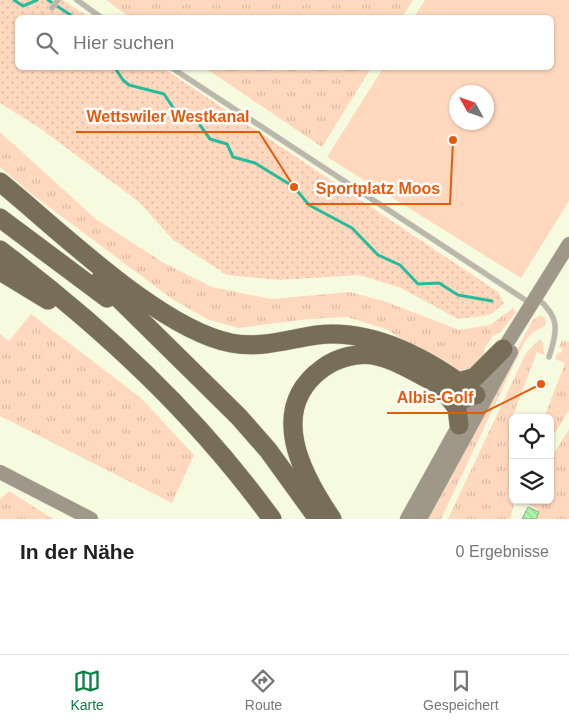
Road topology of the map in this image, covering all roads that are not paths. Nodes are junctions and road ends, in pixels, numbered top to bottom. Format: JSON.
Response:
{"nodes":[{"id":1,"x":58,"y":0,"type":"edge"},
{"id":2,"x":77,"y":0,"type":"edge"},
{"id":3,"x":52,"y":8,"type":"dead end"},
{"id":4,"x":98,"y":15,"type":"edge"},
{"id":5,"x":175,"y":70,"type":"edge"},
{"id":6,"x":0,"y":182,"type":"edge"},
{"id":7,"x":0,"y":195,"type":"edge"},
{"id":8,"x":0,"y":218,"type":"edge"},
{"id":9,"x":569,"y":244,"type":"edge"},
{"id":10,"x":0,"y":250,"type":"edge"},
{"id":11,"x":0,"y":271,"type":"edge"},
{"id":12,"x":533,"y":304,"type":"junction"},
{"id":13,"x":167,"y":344,"type":"junction"},
{"id":14,"x":503,"y":349,"type":"junction"},
{"id":15,"x":549,"y":357,"type":"dead end"},
{"id":16,"x":135,"y":362,"type":"junction"},
{"id":17,"x":449,"y":384,"type":"junction"},
{"id":18,"x":477,"y":400,"type":"junction"},
{"id":19,"x":459,"y":425,"type":"junction"},
{"id":20,"x":0,"y":472,"type":"edge"},
{"id":21,"x":90,"y":519,"type":"edge"},
{"id":22,"x":272,"y":519,"type":"edge"},
{"id":23,"x":318,"y":519,"type":"edge"},
{"id":24,"x":332,"y":519,"type":"edge"},
{"id":25,"x":407,"y":519,"type":"edge"},
{"id":26,"x":420,"y":519,"type":"edge"}],
"edges":[{"from":1,"to":3,"type":"lane"},
{"from":2,"to":4,"type":"lane"},
{"from":5,"to":12,"type":"lane"},
{"from":6,"to":17,"type":"highway"},
{"from":7,"to":13,"type":"highway"},
{"from":8,"to":13,"type":"highway"},
{"from":9,"to":12,"type":"main road"},
{"from":10,"to":16,"type":"highway"},
{"from":11,"to":16,"type":"highway"},
{"from":12,"to":14,"type":"main road"},
{"from":12,"to":15,"type":"lane"},
{"from":12,"to":18,"type":"main road"},
{"from":13,"to":23,"type":"highway"},
{"from":14,"to":17,"type":"highway"},
{"from":14,"to":18,"type":"main road"},
{"from":16,"to":22,"type":"highway"},
{"from":17,"to":18,"type":"highway"},
{"from":17,"to":19,"type":"highway"},
{"from":17,"to":24,"type":"highway"},
{"from":18,"to":19,"type":"main road"},
{"from":18,"to":26,"type":"main road"},
{"from":19,"to":25,"type":"main road"},
{"from":20,"to":21,"type":"main road"}]}
